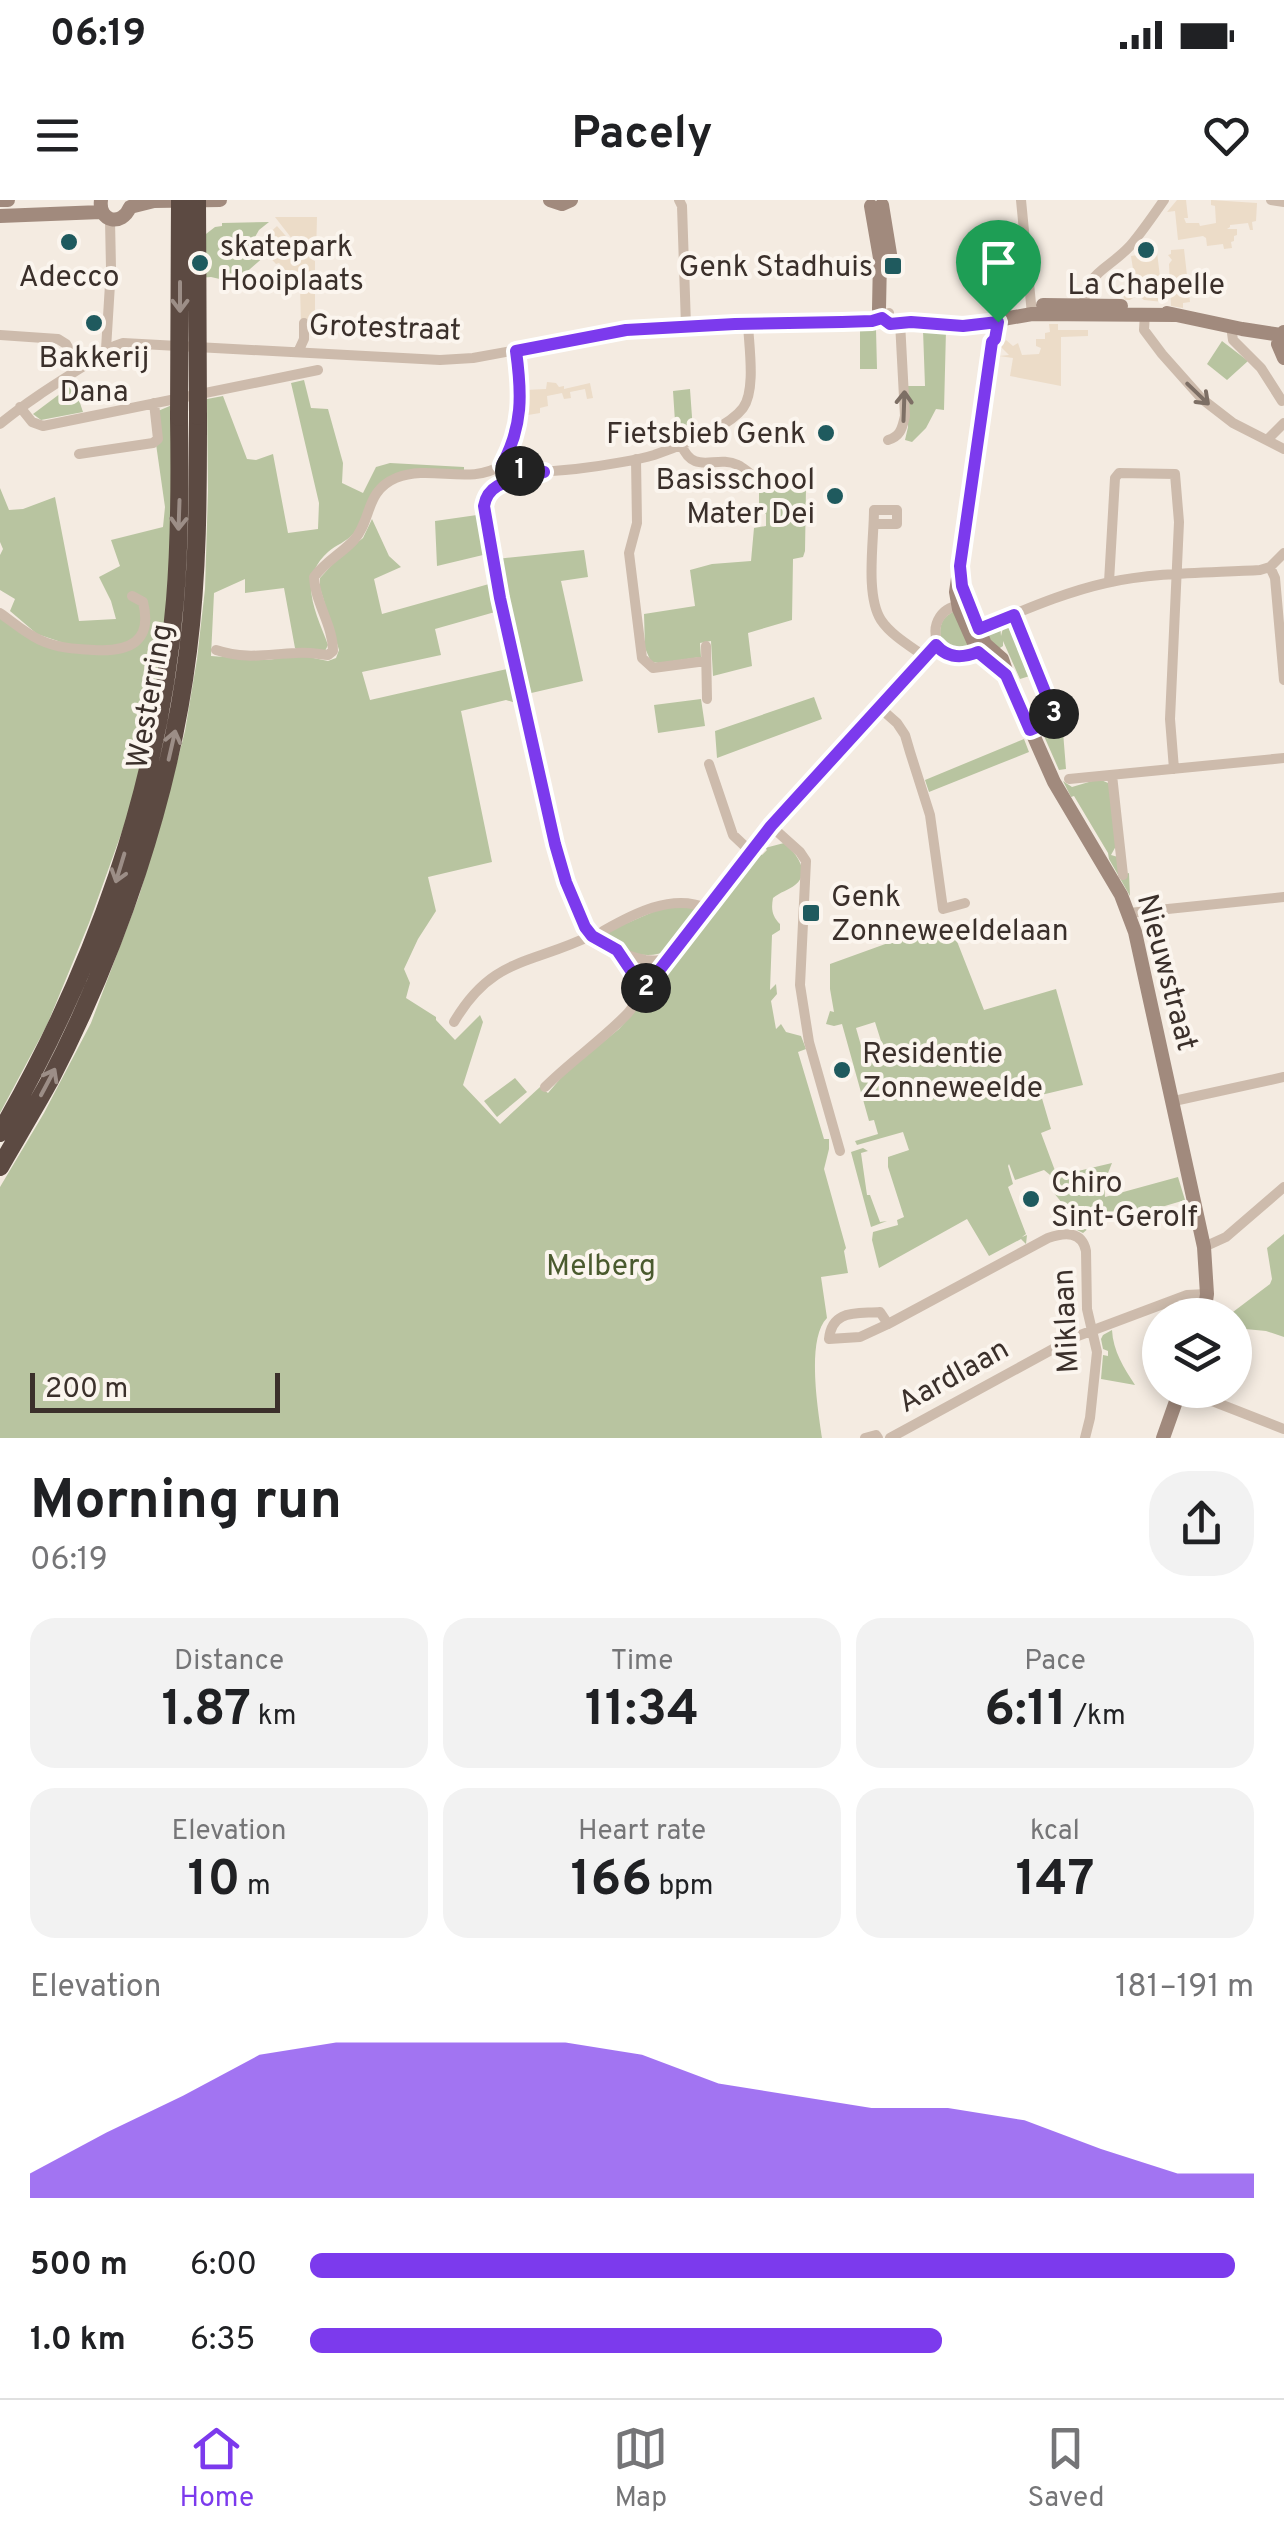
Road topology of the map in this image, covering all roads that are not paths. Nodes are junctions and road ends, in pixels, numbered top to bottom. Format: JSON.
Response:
{"nodes":[{"id":1,"x":0,"y":200,"type":"edge"},
{"id":2,"x":8,"y":200,"type":"edge"},
{"id":3,"x":180,"y":200,"type":"edge"},
{"id":4,"x":197,"y":200,"type":"edge"},
{"id":5,"x":220,"y":200,"type":"edge"},
{"id":6,"x":550,"y":200,"type":"edge"},
{"id":7,"x":571,"y":200,"type":"edge"},
{"id":8,"x":679,"y":200,"type":"edge"},
{"id":9,"x":1022,"y":200,"type":"edge"},
{"id":10,"x":1164,"y":200,"type":"edge"},
{"id":11,"x":1271,"y":200,"type":"edge"},
{"id":12,"x":1284,"y":202,"type":"edge"},
{"id":13,"x":876,"y":203,"type":"edge"},
{"id":14,"x":129,"y":204,"type":"edge"},
{"id":15,"x":107,"y":213,"type":"edge"},
{"id":16,"x":0,"y":216,"type":"edge"},
{"id":17,"x":1083,"y":309,"type":"junction"},
{"id":18,"x":1032,"y":310,"type":"junction"},
{"id":19,"x":1145,"y":312,"type":"junction"},
{"id":20,"x":890,"y":318,"type":"junction"},
{"id":21,"x":992,"y":318,"type":"junction"},
{"id":22,"x":304,"y":322,"type":"dead end"},
{"id":23,"x":748,"y":324,"type":"junction"},
{"id":24,"x":686,"y":326,"type":"junction"},
{"id":25,"x":1236,"y":328,"type":"junction"},
{"id":26,"x":0,"y":335,"type":"edge"},
{"id":27,"x":107,"y":336,"type":"junction"},
{"id":28,"x":1282,"y":342,"type":"edge"},
{"id":29,"x":123,"y":343,"type":"junction"},
{"id":30,"x":106,"y":349,"type":"junction"},
{"id":31,"x":516,"y":351,"type":"junction"},
{"id":32,"x":298,"y":352,"type":"junction"},
{"id":33,"x":79,"y":368,"type":"junction"},
{"id":34,"x":318,"y":370,"type":"dead end"},
{"id":35,"x":1282,"y":400,"type":"edge"},
{"id":36,"x":154,"y":403,"type":"junction"},
{"id":37,"x":20,"y":408,"type":"junction"},
{"id":38,"x":189,"y":417,"type":"junction"},
{"id":39,"x":1284,"y":422,"type":"edge"},
{"id":40,"x":0,"y":424,"type":"edge"},
{"id":41,"x":888,"y":440,"type":"dead end"},
{"id":42,"x":1268,"y":440,"type":"junction"},
{"id":43,"x":681,"y":444,"type":"junction"},
{"id":44,"x":1284,"y":449,"type":"edge"},
{"id":45,"x":80,"y":454,"type":"dead end"},
{"id":46,"x":636,"y":460,"type":"junction"},
{"id":47,"x":502,"y":465,"type":"junction"},
{"id":48,"x":544,"y":472,"type":"junction"},
{"id":49,"x":792,"y":480,"type":"dead end"},
{"id":50,"x":874,"y":524,"type":"dead end"},
{"id":51,"x":1284,"y":553,"type":"edge"},
{"id":52,"x":1270,"y":567,"type":"junction"},
{"id":53,"x":1176,"y":574,"type":"junction"},
{"id":54,"x":1109,"y":582,"type":"junction"},
{"id":55,"x":132,"y":596,"type":"dead end"},
{"id":56,"x":964,"y":606,"type":"junction"},
{"id":57,"x":0,"y":613,"type":"edge"},
{"id":58,"x":1014,"y":615,"type":"junction"},
{"id":59,"x":974,"y":631,"type":"junction"},
{"id":60,"x":936,"y":645,"type":"junction"},
{"id":61,"x":706,"y":646,"type":"dead end"},
{"id":62,"x":982,"y":648,"type":"junction"},
{"id":63,"x":216,"y":650,"type":"dead end"},
{"id":64,"x":924,"y":656,"type":"junction"},
{"id":65,"x":706,"y":662,"type":"junction"},
{"id":66,"x":1284,"y":680,"type":"edge"},
{"id":67,"x":707,"y":699,"type":"dead end"},
{"id":68,"x":880,"y":708,"type":"junction"},
{"id":69,"x":1030,"y":730,"type":"junction"},
{"id":70,"x":1284,"y":758,"type":"edge"},
{"id":71,"x":709,"y":764,"type":"dead end"},
{"id":72,"x":1174,"y":768,"type":"junction"},
{"id":73,"x":1112,"y":775,"type":"junction"},
{"id":74,"x":1069,"y":779,"type":"dead end"},
{"id":75,"x":771,"y":826,"type":"junction"},
{"id":76,"x":750,"y":851,"type":"junction"},
{"id":77,"x":1124,"y":876,"type":"dead end"},
{"id":78,"x":1284,"y":896,"type":"edge"},
{"id":79,"x":965,"y":903,"type":"dead end"},
{"id":80,"x":706,"y":908,"type":"junction"},
{"id":81,"x":1129,"y":913,"type":"junction"},
{"id":82,"x":598,"y":933,"type":"junction"},
{"id":83,"x":617,"y":950,"type":"junction"},
{"id":84,"x":667,"y":960,"type":"junction"},
{"id":85,"x":644,"y":990,"type":"junction"},
{"id":86,"x":454,"y":1022,"type":"dead end"},
{"id":87,"x":1284,"y":1078,"type":"edge"},
{"id":88,"x":545,"y":1087,"type":"dead end"},
{"id":89,"x":1174,"y":1100,"type":"junction"},
{"id":90,"x":0,"y":1133,"type":"edge"},
{"id":91,"x":840,"y":1151,"type":"dead end"},
{"id":92,"x":0,"y":1167,"type":"edge"},
{"id":93,"x":1284,"y":1187,"type":"edge"},
{"id":94,"x":1204,"y":1246,"type":"junction"},
{"id":95,"x":1206,"y":1294,"type":"junction"},
{"id":96,"x":1206,"y":1298,"type":"edge"},
{"id":97,"x":888,"y":1324,"type":"junction"},
{"id":98,"x":1091,"y":1331,"type":"junction"},
{"id":99,"x":1175,"y":1408,"type":"edge"},
{"id":100,"x":1229,"y":1408,"type":"edge"},
{"id":101,"x":1284,"y":1429,"type":"edge"},
{"id":102,"x":865,"y":1438,"type":"edge"},
{"id":103,"x":878,"y":1438,"type":"edge"},
{"id":104,"x":890,"y":1438,"type":"edge"},
{"id":105,"x":1085,"y":1438,"type":"edge"},
{"id":106,"x":1163,"y":1438,"type":"edge"}],
"edges":[{"from":1,"to":2,"type":"street"},
{"from":3,"to":38,"type":"highway","name":"Westerring","one_way":true,"bridge":true},
{"from":4,"to":38,"type":"highway","name":"Westerring","bridge":true},
{"from":5,"to":14,"type":"street"},
{"from":6,"to":7,"type":"street"},
{"from":8,"to":24,"type":"street"},
{"from":9,"to":18,"type":"street"},
{"from":10,"to":17,"type":"street"},
{"from":11,"to":12,"type":"street"},
{"from":13,"to":20,"type":"street"},
{"from":14,"to":15,"type":"street"},
{"from":15,"to":16,"type":"street"},
{"from":15,"to":27,"type":"street"},
{"from":17,"to":18,"type":"street","name":"Grotestraat"},
{"from":17,"to":19,"type":"street"},
{"from":17,"to":19,"type":"street"},
{"from":18,"to":21,"type":"street","name":"Grotestraat"},
{"from":19,"to":25,"type":"street"},
{"from":19,"to":42,"type":"street","one_way":true},
{"from":20,"to":21,"type":"street","name":"Grotestraat"},
{"from":20,"to":23,"type":"street","name":"Grotestraat"},
{"from":41,"to":20,"type":"street","one_way":true},
{"from":21,"to":56,"type":"street","name":"Nieuwstraat"},
{"from":22,"to":32,"type":"street"},
{"from":23,"to":24,"type":"street","name":"Grotestraat"},
{"from":23,"to":43,"type":"street"},
{"from":24,"to":31,"type":"street","name":"Grotestraat"},
{"from":25,"to":28,"type":"street"},
{"from":25,"to":35,"type":"street"},
{"from":26,"to":33,"type":"street"},
{"from":27,"to":29,"type":"street","name":"Grotestraat"},
{"from":27,"to":30,"type":"street"},
{"from":29,"to":30,"type":"street","name":"Grotestraat"},
{"from":29,"to":32,"type":"street","name":"Grotestraat"},
{"from":30,"to":33,"type":"street","name":"Grotestraat"},
{"from":31,"to":32,"type":"street","name":"Grotestraat"},
{"from":31,"to":47,"type":"street"},
{"from":33,"to":37,"type":"street","name":"Grotestraat"},
{"from":34,"to":36,"type":"street"},
{"from":36,"to":37,"type":"street"},
{"from":36,"to":45,"type":"street"},
{"from":37,"to":40,"type":"street","name":"Grotestraat"},
{"from":38,"to":90,"type":"highway","name":"Westerring","one_way":true},
{"from":92,"to":38,"type":"highway","name":"Westerring","one_way":true},
{"from":39,"to":42,"type":"street"},
{"from":42,"to":44,"type":"street"},
{"from":43,"to":46,"type":"street"},
{"from":43,"to":49,"type":"street"},
{"from":46,"to":48,"type":"street"},
{"from":46,"to":65,"type":"street"},
{"from":47,"to":48,"type":"street"},
{"from":47,"to":63,"type":"street"},
{"from":48,"to":82,"type":"street"},
{"from":50,"to":64,"type":"street"},
{"from":51,"to":52,"type":"street"},
{"from":52,"to":53,"type":"street"},
{"from":52,"to":66,"type":"street"},
{"from":53,"to":54,"type":"street"},
{"from":53,"to":54,"type":"street"},
{"from":53,"to":72,"type":"street"},
{"from":54,"to":58,"type":"street"},
{"from":55,"to":57,"type":"street"},
{"from":56,"to":59,"type":"street","name":"Nieuwstraat"},
{"from":56,"to":60,"type":"street"},
{"from":58,"to":59,"type":"street"},
{"from":58,"to":69,"type":"street"},
{"from":59,"to":62,"type":"street","name":"Nieuwstraat"},
{"from":60,"to":62,"type":"street"},
{"from":60,"to":64,"type":"street"},
{"from":61,"to":65,"type":"street"},
{"from":62,"to":69,"type":"street","name":"Nieuwstraat"},
{"from":64,"to":68,"type":"street"},
{"from":65,"to":67,"type":"street"},
{"from":68,"to":75,"type":"street"},
{"from":68,"to":79,"type":"street"},
{"from":69,"to":81,"type":"street","name":"Nieuwstraat"},
{"from":70,"to":72,"type":"street"},
{"from":71,"to":76,"type":"street"},
{"from":72,"to":73,"type":"street"},
{"from":73,"to":74,"type":"street"},
{"from":73,"to":77,"type":"street"},
{"from":75,"to":76,"type":"street"},
{"from":75,"to":91,"type":"street"},
{"from":76,"to":80,"type":"street"},
{"from":78,"to":81,"type":"street"},
{"from":80,"to":82,"type":"street"},
{"from":80,"to":84,"type":"street"},
{"from":81,"to":89,"type":"street","name":"Nieuwstraat"},
{"from":82,"to":83,"type":"street"},
{"from":82,"to":86,"type":"street"},
{"from":83,"to":84,"type":"street"},
{"from":83,"to":85,"type":"street"},
{"from":84,"to":85,"type":"street"},
{"from":85,"to":88,"type":"street"},
{"from":87,"to":89,"type":"street"},
{"from":89,"to":94,"type":"street","name":"Nieuwstraat"},
{"from":93,"to":94,"type":"street"},
{"from":94,"to":95,"type":"street","name":"Nieuwstraat"},
{"from":95,"to":96,"type":"street","name":"Nieuwstraat"},
{"from":95,"to":98,"type":"street","name":"Aardlaan"},
{"from":97,"to":97,"type":"street","name":"Miklaan"},
{"from":97,"to":98,"type":"street","name":"Miklaan"},
{"from":98,"to":104,"type":"street","name":"Aardlaan"},
{"from":98,"to":105,"type":"street","name":"Miklaan"},
{"from":99,"to":106,"type":"street"},
{"from":100,"to":101,"type":"street"},
{"from":102,"to":103,"type":"street","name":"Aardlaan"}]}
